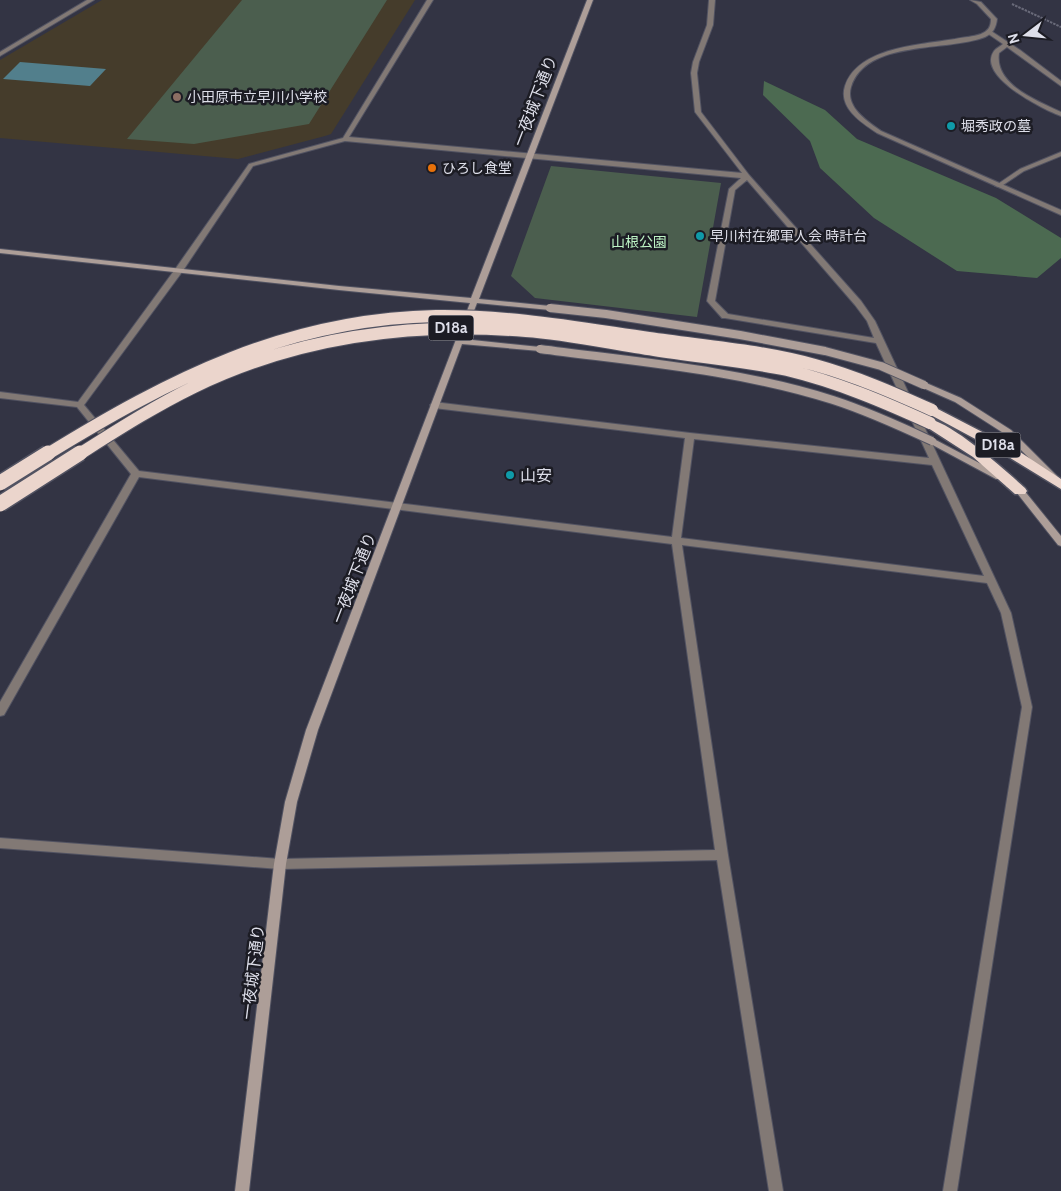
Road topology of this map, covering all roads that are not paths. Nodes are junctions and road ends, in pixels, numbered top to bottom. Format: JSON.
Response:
{"nodes":[{"id":1,"x":91,"y":0,"type":"edge"},
{"id":2,"x":430,"y":0,"type":"edge"},
{"id":3,"x":590,"y":0,"type":"edge"},
{"id":4,"x":712,"y":0,"type":"edge"},
{"id":5,"x":973,"y":0,"type":"edge"},
{"id":6,"x":989,"y":32,"type":"junction"},
{"id":7,"x":1007,"y":44,"type":"junction"},
{"id":8,"x":0,"y":54,"type":"edge"},
{"id":9,"x":1061,"y":84,"type":"edge"},
{"id":10,"x":1061,"y":114,"type":"edge"},
{"id":11,"x":345,"y":140,"type":"junction"},
{"id":12,"x":1061,"y":154,"type":"edge"},
{"id":13,"x":531,"y":156,"type":"junction"},
{"id":14,"x":747,"y":176,"type":"junction"},
{"id":15,"x":998,"y":186,"type":"junction"},
{"id":16,"x":1061,"y":213,"type":"edge"},
{"id":17,"x":0,"y":251,"type":"edge"},
{"id":18,"x":179,"y":270,"type":"junction"},
{"id":19,"x":474,"y":302,"type":"junction"},
{"id":20,"x":879,"y":341,"type":"junction"},
{"id":21,"x":459,"y":342,"type":"junction"},
{"id":22,"x":0,"y":395,"type":"edge"},
{"id":23,"x":80,"y":404,"type":"junction"},
{"id":24,"x":434,"y":405,"type":"junction"},
{"id":25,"x":931,"y":417,"type":"junction"},
{"id":26,"x":690,"y":436,"type":"junction"},
{"id":27,"x":935,"y":462,"type":"junction"},
{"id":28,"x":136,"y":474,"type":"junction"},
{"id":29,"x":0,"y":483,"type":"edge"},
{"id":30,"x":1061,"y":485,"type":"edge"},
{"id":31,"x":1020,"y":492,"type":"junction"},
{"id":32,"x":0,"y":504,"type":"edge"},
{"id":33,"x":398,"y":505,"type":"junction"},
{"id":34,"x":676,"y":540,"type":"junction"},
{"id":35,"x":1061,"y":543,"type":"edge"},
{"id":36,"x":990,"y":580,"type":"junction"},
{"id":37,"x":0,"y":712,"type":"edge"},
{"id":38,"x":0,"y":843,"type":"edge"},
{"id":39,"x":722,"y":855,"type":"junction"},
{"id":40,"x":280,"y":864,"type":"junction"},
{"id":41,"x":242,"y":1191,"type":"edge"},
{"id":42,"x":776,"y":1191,"type":"edge"},
{"id":43,"x":950,"y":1191,"type":"edge"}],
"edges":[{"from":1,"to":8,"type":"street"},
{"from":2,"to":11,"type":"street"},
{"from":3,"to":13,"type":"street","name":"一夜城下通り"},
{"from":4,"to":14,"type":"street"},
{"from":5,"to":6,"type":"street"},
{"from":6,"to":7,"type":"street"},
{"from":6,"to":15,"type":"street"},
{"from":7,"to":9,"type":"street"},
{"from":7,"to":10,"type":"street"},
{"from":11,"to":13,"type":"street"},
{"from":11,"to":18,"type":"street"},
{"from":12,"to":15,"type":"street"},
{"from":13,"to":14,"type":"street"},
{"from":13,"to":19,"type":"street","name":"一夜城下通り"},
{"from":14,"to":20,"type":"street"},
{"from":14,"to":20,"type":"street"},
{"from":15,"to":16,"type":"street"},
{"from":17,"to":18,"type":"street"},
{"from":18,"to":19,"type":"street"},
{"from":18,"to":23,"type":"street"},
{"from":19,"to":21,"type":"street","name":"一夜城下通り"},
{"from":19,"to":30,"type":"street","bridge":true},
{"from":20,"to":27,"type":"street"},
{"from":21,"to":24,"type":"street","name":"一夜城下通り"},
{"from":21,"to":31,"type":"street","number":"D18a","bridge":true},
{"from":22,"to":23,"type":"street"},
{"from":23,"to":28,"type":"street"},
{"from":24,"to":26,"type":"street"},
{"from":24,"to":33,"type":"street","name":"一夜城下通り"},
{"from":25,"to":29,"type":"highway","bridge":true},
{"from":25,"to":30,"type":"highway","number":"D18a"},
{"from":25,"to":31,"type":"highway","number":"D18a"},
{"from":25,"to":32,"type":"highway","number":"D18a","bridge":true},
{"from":26,"to":27,"type":"street"},
{"from":26,"to":34,"type":"street"},
{"from":27,"to":36,"type":"street"},
{"from":28,"to":33,"type":"street"},
{"from":28,"to":37,"type":"street"},
{"from":31,"to":35,"type":"street","number":"D18a"},
{"from":33,"to":34,"type":"street"},
{"from":33,"to":40,"type":"street","name":"一夜城下通り"},
{"from":34,"to":36,"type":"street"},
{"from":34,"to":39,"type":"street"},
{"from":36,"to":43,"type":"street"},
{"from":38,"to":40,"type":"street"},
{"from":39,"to":40,"type":"street"},
{"from":39,"to":42,"type":"street"},
{"from":40,"to":41,"type":"street","name":"一夜城下通り"}]}
